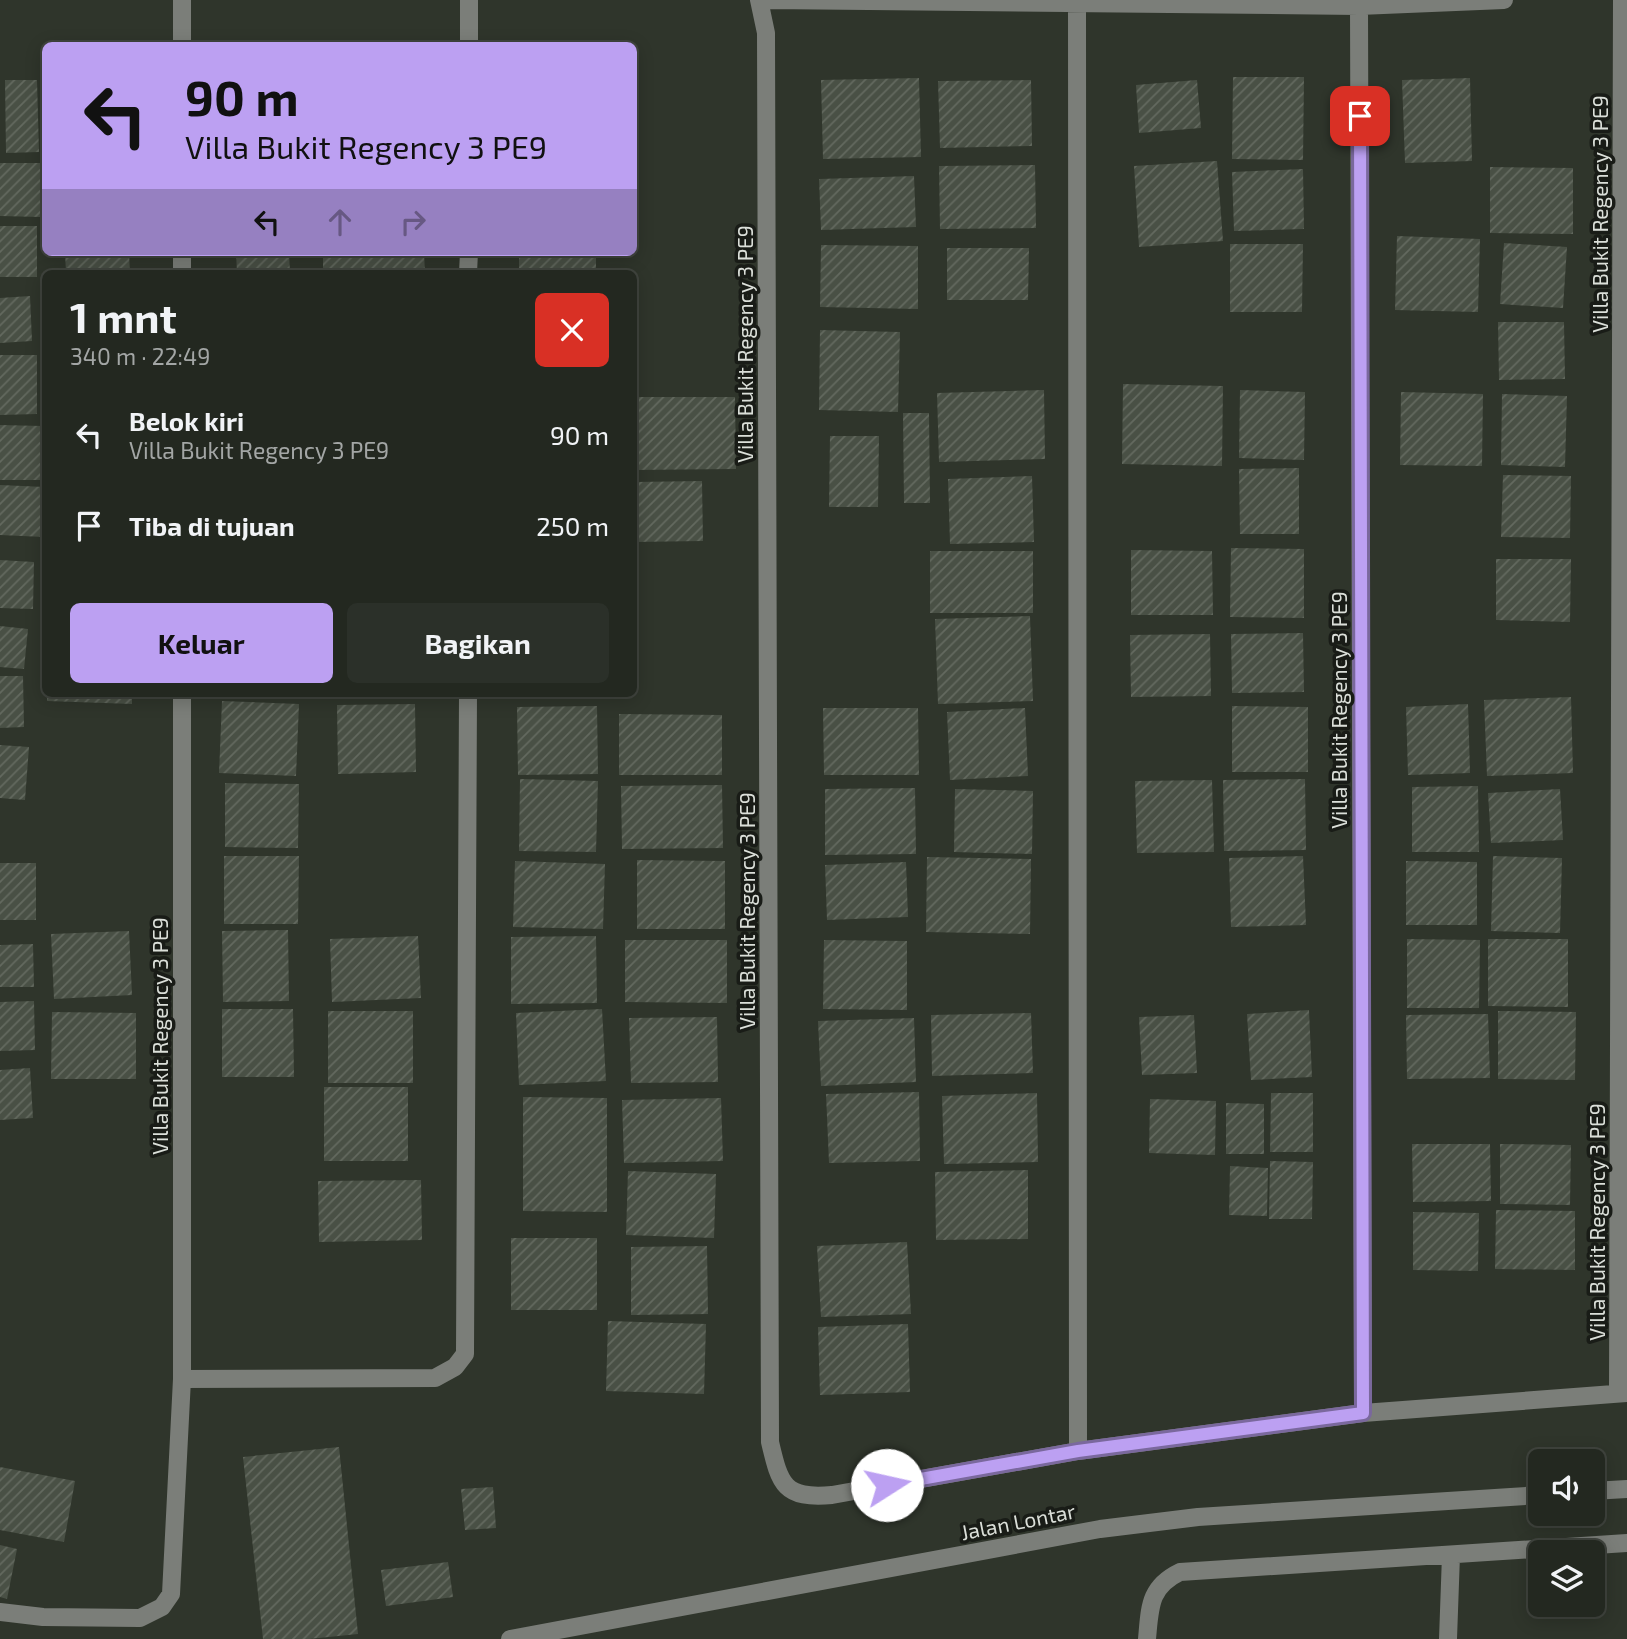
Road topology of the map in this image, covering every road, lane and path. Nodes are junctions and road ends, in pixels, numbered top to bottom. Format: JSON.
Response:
{"nodes":[{"id":1,"x":182,"y":0,"type":"edge"},
{"id":2,"x":469,"y":0,"type":"edge"},
{"id":3,"x":759,"y":0,"type":"edge"},
{"id":4,"x":769,"y":0,"type":"edge"},
{"id":5,"x":775,"y":0,"type":"edge"},
{"id":6,"x":1504,"y":0,"type":"edge"},
{"id":7,"x":1622,"y":0,"type":"edge"},
{"id":8,"x":1077,"y":5,"type":"junction"},
{"id":9,"x":1359,"y":6,"type":"junction"},
{"id":10,"x":766,"y":33,"type":"junction"},
{"id":11,"x":182,"y":42,"type":"edge"},
{"id":12,"x":469,"y":42,"type":"edge"},
{"id":13,"x":182,"y":697,"type":"edge"},
{"id":14,"x":468,"y":697,"type":"edge"},
{"id":15,"x":182,"y":1380,"type":"junction"},
{"id":16,"x":1623,"y":1393,"type":"edge"},
{"id":17,"x":1363,"y":1413,"type":"junction"},
{"id":18,"x":1078,"y":1451,"type":"junction"},
{"id":19,"x":1627,"y":1489,"type":"edge"},
{"id":20,"x":1605,"y":1490,"type":"edge"},
{"id":21,"x":1528,"y":1496,"type":"edge"},
{"id":22,"x":1627,"y":1543,"type":"edge"},
{"id":23,"x":1451,"y":1555,"type":"junction"},
{"id":24,"x":0,"y":1612,"type":"edge"},
{"id":25,"x":510,"y":1639,"type":"edge"},
{"id":26,"x":1147,"y":1639,"type":"edge"},
{"id":27,"x":1448,"y":1639,"type":"edge"}],
"edges":[{"from":1,"to":11,"type":"street"},
{"from":2,"to":12,"type":"street"},
{"from":3,"to":10,"type":"street","name":"Villa Bukit Regency 3 PE9"},
{"from":4,"to":5,"type":"street"},
{"from":5,"to":8,"type":"street"},
{"from":5,"to":10,"type":"street","name":"Villa Bukit Regency 3 PE9"},
{"from":6,"to":9,"type":"street"},
{"from":7,"to":16,"type":"street","name":"Villa Bukit Regency 3 PE9"},
{"from":8,"to":9,"type":"street"},
{"from":8,"to":18,"type":"street"},
{"from":9,"to":17,"type":"street","name":"Villa Bukit Regency 3 PE9"},
{"from":10,"to":18,"type":"street","name":"Villa Bukit Regency 3 PE9"},
{"from":13,"to":15,"type":"street","name":"Villa Bukit Regency 3 PE9"},
{"from":14,"to":15,"type":"street"},
{"from":15,"to":24,"type":"street","name":"Villa Bukit Regency 3 PE9"},
{"from":16,"to":17,"type":"street","name":"Villa Bukit Regency 3 PE9"},
{"from":17,"to":18,"type":"street","name":"Villa Bukit Regency 3 PE9"},
{"from":19,"to":20,"type":"street"},
{"from":21,"to":25,"type":"street","name":"Jalan Lontar"},
{"from":22,"to":23,"type":"street"},
{"from":23,"to":26,"type":"street"},
{"from":23,"to":27,"type":"street"}]}
